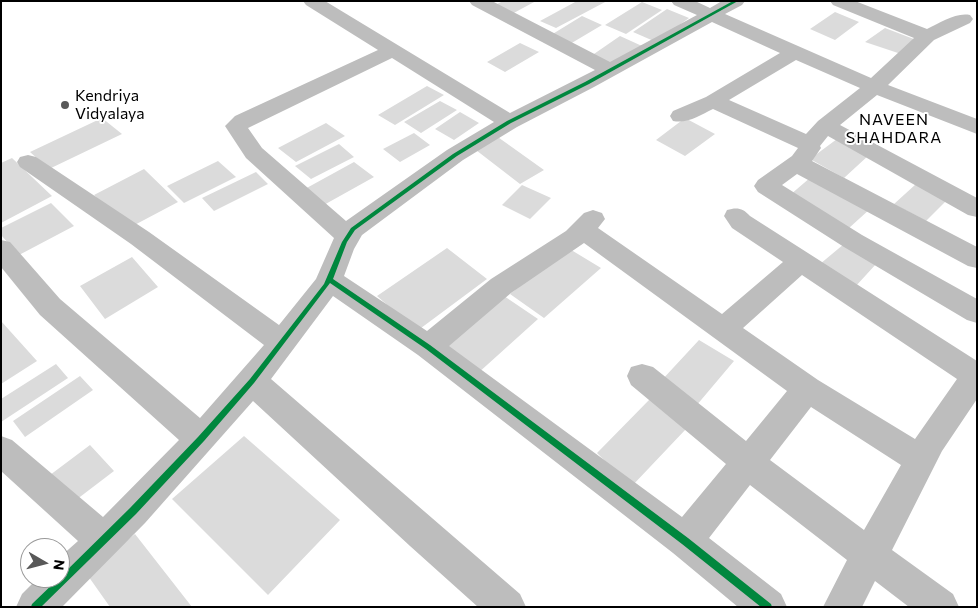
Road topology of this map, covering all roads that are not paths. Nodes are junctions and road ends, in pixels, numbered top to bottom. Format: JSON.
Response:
{"nodes":[{"id":1,"x":312,"y":1,"type":"edge"},
{"id":2,"x":478,"y":1,"type":"edge"},
{"id":3,"x":680,"y":1,"type":"edge"},
{"id":4,"x":736,"y":1,"type":"edge"},
{"id":5,"x":839,"y":1,"type":"edge"},
{"id":6,"x":712,"y":15,"type":"junction"},
{"id":7,"x":969,"y":15,"type":"edge"},
{"id":8,"x":927,"y":36,"type":"junction"},
{"id":9,"x":394,"y":50,"type":"junction"},
{"id":10,"x":795,"y":52,"type":"junction"},
{"id":11,"x":609,"y":70,"type":"junction"},
{"id":12,"x":874,"y":87,"type":"junction"},
{"id":13,"x":713,"y":101,"type":"junction"},
{"id":14,"x":681,"y":116,"type":"dead end"},
{"id":15,"x":509,"y":122,"type":"junction"},
{"id":16,"x":826,"y":126,"type":"junction"},
{"id":17,"x":977,"y":127,"type":"edge"},
{"id":18,"x":804,"y":153,"type":"junction"},
{"id":19,"x":28,"y":162,"type":"dead end"},
{"id":20,"x":977,"y":208,"type":"edge"},
{"id":21,"x":736,"y":216,"type":"dead end"},
{"id":22,"x":347,"y":236,"type":"junction"},
{"id":23,"x":1,"y":249,"type":"edge"},
{"id":24,"x":977,"y":259,"type":"edge"},
{"id":25,"x":800,"y":262,"type":"junction"},
{"id":26,"x":330,"y":280,"type":"junction"},
{"id":27,"x":977,"y":312,"type":"edge"},
{"id":28,"x":722,"y":330,"type":"junction"},
{"id":29,"x":281,"y":342,"type":"junction"},
{"id":30,"x":428,"y":347,"type":"junction"},
{"id":31,"x":642,"y":376,"type":"dead end"},
{"id":32,"x":976,"y":376,"type":"edge"},
{"id":33,"x":252,"y":382,"type":"junction"},
{"id":34,"x":807,"y":389,"type":"junction"},
{"id":35,"x":201,"y":438,"type":"junction"},
{"id":36,"x":1,"y":450,"type":"edge"},
{"id":37,"x":920,"y":460,"type":"junction"},
{"id":38,"x":748,"y":461,"type":"junction"},
{"id":39,"x":103,"y":540,"type":"junction"},
{"id":40,"x":685,"y":541,"type":"junction"},
{"id":41,"x":871,"y":556,"type":"junction"},
{"id":42,"x":35,"y":607,"type":"edge"},
{"id":43,"x":507,"y":607,"type":"edge"},
{"id":44,"x":768,"y":607,"type":"edge"},
{"id":45,"x":842,"y":607,"type":"edge"},
{"id":46,"x":940,"y":607,"type":"edge"}],
"edges":[{"from":1,"to":9,"type":"street"},
{"from":2,"to":11,"type":"street"},
{"from":3,"to":6,"type":"street"},
{"from":4,"to":6,"type":"street"},
{"from":5,"to":8,"type":"street"},
{"from":6,"to":10,"type":"street"},
{"from":6,"to":11,"type":"street"},
{"from":7,"to":8,"type":"street"},
{"from":8,"to":12,"type":"street"},
{"from":9,"to":15,"type":"street"},
{"from":9,"to":22,"type":"street"},
{"from":10,"to":12,"type":"street"},
{"from":10,"to":13,"type":"street"},
{"from":11,"to":15,"type":"street"},
{"from":12,"to":16,"type":"street"},
{"from":12,"to":17,"type":"street"},
{"from":13,"to":14,"type":"street"},
{"from":13,"to":18,"type":"street"},
{"from":15,"to":22,"type":"street"},
{"from":16,"to":18,"type":"street"},
{"from":16,"to":20,"type":"street"},
{"from":18,"to":24,"type":"street"},
{"from":18,"to":27,"type":"street"},
{"from":19,"to":29,"type":"street"},
{"from":21,"to":25,"type":"street"},
{"from":22,"to":26,"type":"street"},
{"from":23,"to":35,"type":"street"},
{"from":25,"to":28,"type":"street"},
{"from":25,"to":32,"type":"street"},
{"from":26,"to":29,"type":"street"},
{"from":26,"to":30,"type":"street"},
{"from":28,"to":30,"type":"street"},
{"from":28,"to":34,"type":"street"},
{"from":29,"to":33,"type":"street"},
{"from":30,"to":40,"type":"street"},
{"from":31,"to":38,"type":"street"},
{"from":32,"to":37,"type":"street"},
{"from":33,"to":35,"type":"street"},
{"from":33,"to":43,"type":"street"},
{"from":34,"to":37,"type":"street"},
{"from":34,"to":38,"type":"street"},
{"from":35,"to":39,"type":"street"},
{"from":36,"to":39,"type":"street"},
{"from":37,"to":41,"type":"street"},
{"from":38,"to":40,"type":"street"},
{"from":38,"to":41,"type":"street"},
{"from":39,"to":42,"type":"street"},
{"from":40,"to":44,"type":"street"},
{"from":41,"to":45,"type":"street"},
{"from":41,"to":46,"type":"street"}]}
